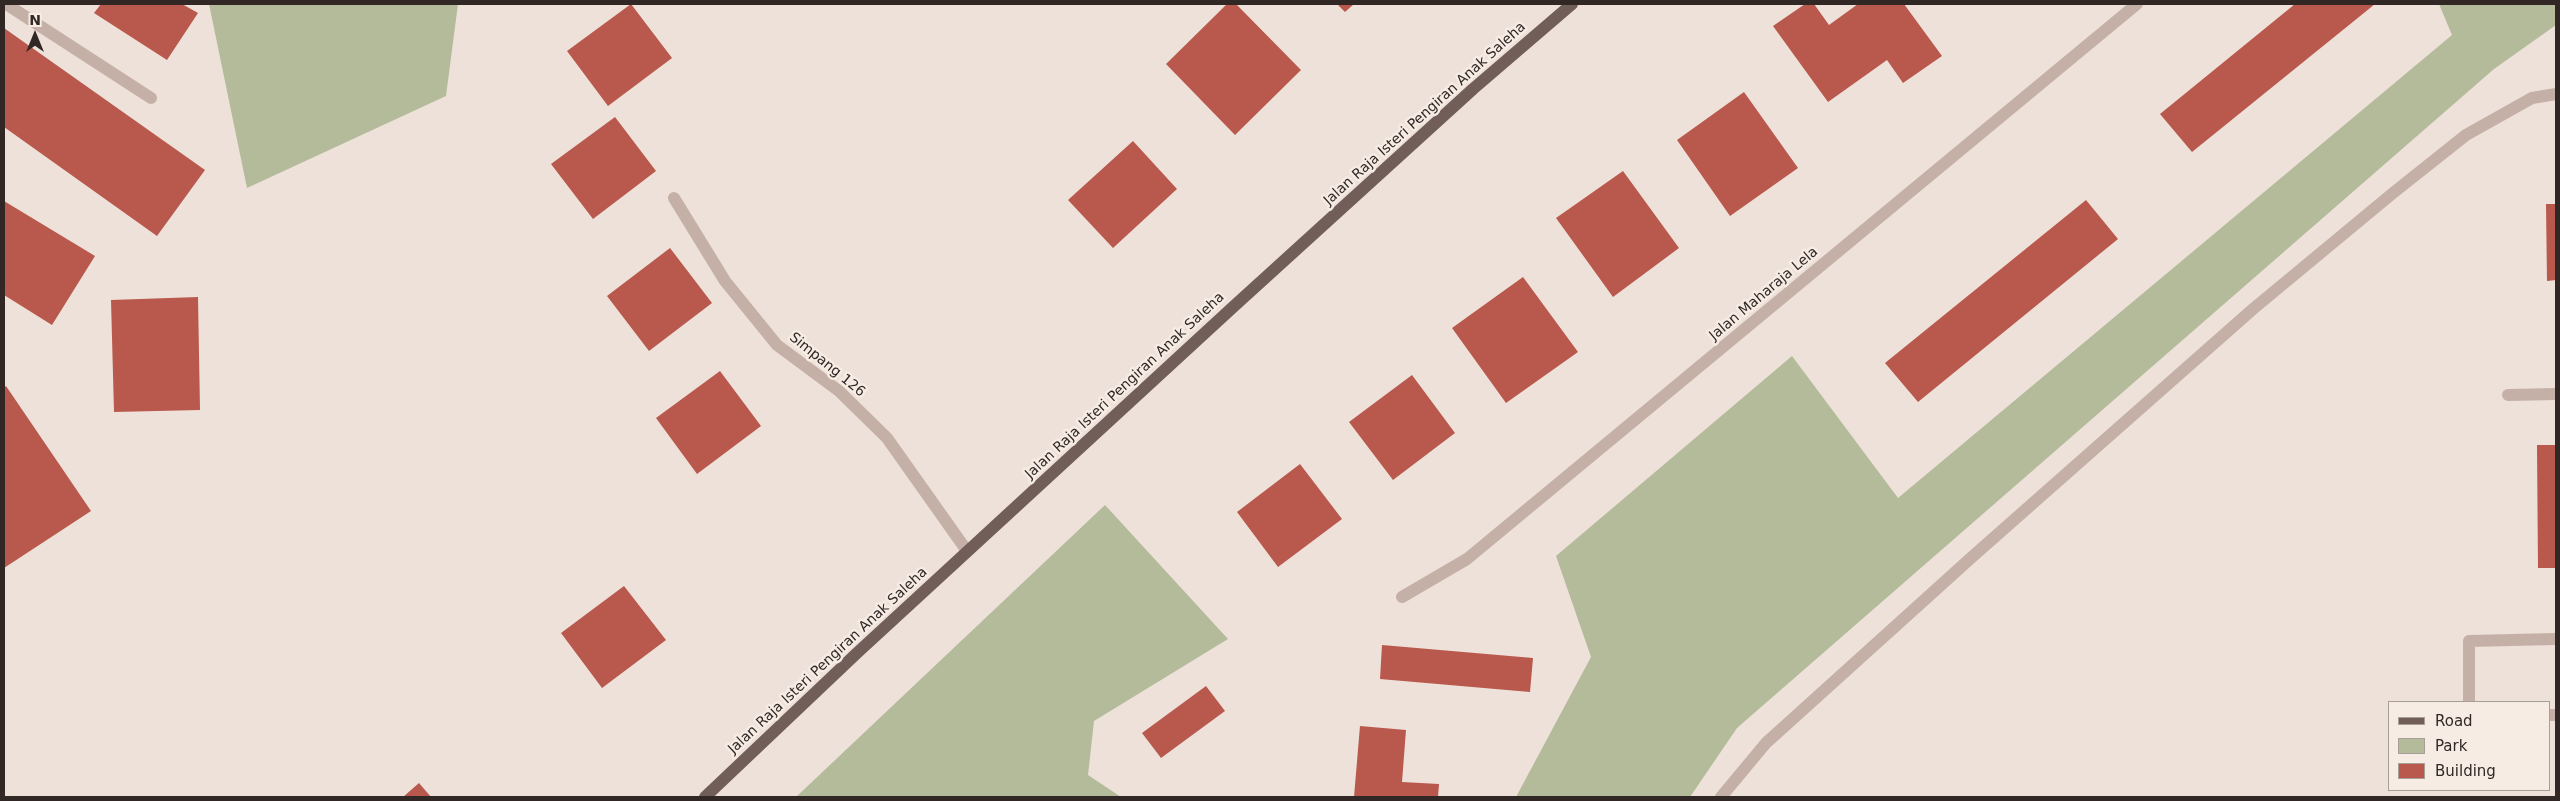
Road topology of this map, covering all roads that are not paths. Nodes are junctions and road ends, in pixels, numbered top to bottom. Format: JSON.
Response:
{"nodes":[{"id":1,"x":6,"y":4,"type":"edge"},
{"id":2,"x":1572,"y":4,"type":"edge"},
{"id":3,"x":2138,"y":4,"type":"edge"},
{"id":4,"x":2556,"y":94,"type":"edge"},
{"id":5,"x":151,"y":98,"type":"dead end"},
{"id":6,"x":674,"y":198,"type":"dead end"},
{"id":7,"x":2556,"y":394,"type":"edge"},
{"id":8,"x":2508,"y":395,"type":"dead end"},
{"id":9,"x":968,"y":551,"type":"junction"},
{"id":10,"x":1402,"y":597,"type":"dead end"},
{"id":11,"x":2556,"y":640,"type":"edge"},
{"id":12,"x":2469,"y":701,"type":"edge"},
{"id":13,"x":706,"y":797,"type":"edge"},
{"id":14,"x":1721,"y":797,"type":"edge"}],
"edges":[{"from":1,"to":5,"type":"street"},
{"from":2,"to":9,"type":"main road","name":"Jalan Raja Isteri Pengiran Anak Saleha"},
{"from":3,"to":10,"type":"street","name":"Jalan Maharaja Lela"},
{"from":4,"to":14,"type":"street"},
{"from":6,"to":9,"type":"street","name":"Simpang 126"},
{"from":7,"to":8,"type":"street"},
{"from":9,"to":13,"type":"main road","name":"Jalan Raja Isteri Pengiran Anak Saleha"},
{"from":11,"to":12,"type":"street"}]}
